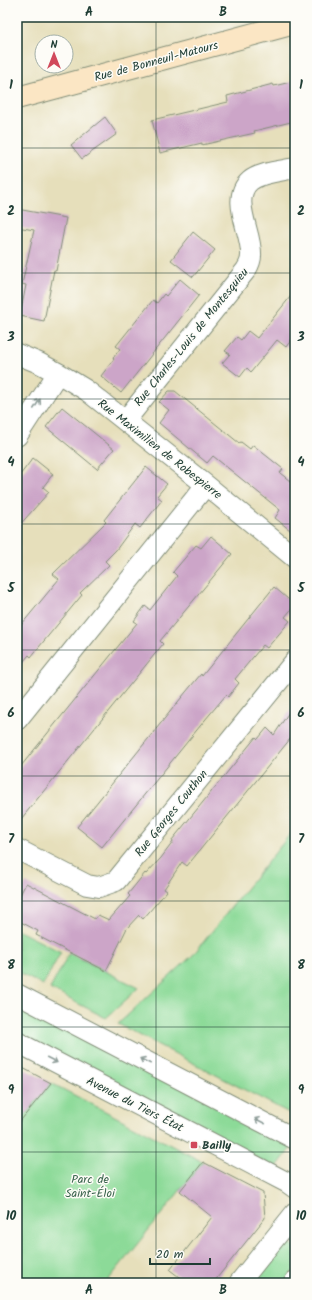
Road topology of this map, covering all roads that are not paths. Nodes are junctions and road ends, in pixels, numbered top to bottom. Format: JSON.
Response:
{"nodes":[{"id":1,"x":295,"y":23,"type":"edge"},
{"id":2,"x":17,"y":98,"type":"edge"},
{"id":3,"x":295,"y":168,"type":"edge"},
{"id":4,"x":17,"y":354,"type":"edge"},
{"id":5,"x":58,"y":373,"type":"junction"},
{"id":6,"x":124,"y":421,"type":"junction"},
{"id":7,"x":17,"y":436,"type":"edge"},
{"id":8,"x":206,"y":485,"type":"junction"},
{"id":9,"x":295,"y":558,"type":"edge"},
{"id":10,"x":295,"y":661,"type":"edge"},
{"id":11,"x":17,"y":720,"type":"edge"},
{"id":12,"x":17,"y":849,"type":"edge"},
{"id":13,"x":17,"y":994,"type":"edge"},
{"id":14,"x":17,"y":1042,"type":"edge"},
{"id":15,"x":295,"y":1139,"type":"edge"},
{"id":16,"x":295,"y":1188,"type":"edge"},
{"id":17,"x":295,"y":1213,"type":"edge"},
{"id":18,"x":239,"y":1283,"type":"edge"}],
"edges":[{"from":1,"to":2,"type":"main road","name":"Rue de Bonneuil-Matours"},
{"from":3,"to":6,"type":"street","name":"Rue Charles-Louis de Montesquieu"},
{"from":4,"to":5,"type":"street","name":"Rue Maximilien de Robespierre"},
{"from":5,"to":6,"type":"street","name":"Rue Maximilien de Robespierre"},
{"from":7,"to":5,"type":"street","one_way":true},
{"from":6,"to":8,"type":"street","name":"Rue Maximilien de Robespierre"},
{"from":8,"to":9,"type":"street","name":"Rue Maximilien de Robespierre"},
{"from":8,"to":11,"type":"street"},
{"from":10,"to":12,"type":"street","name":"Rue Georges Couthon"},
{"from":15,"to":13,"type":"street","one_way":true},
{"from":14,"to":16,"type":"street","name":"Avenue du Tiers État","one_way":true},
{"from":17,"to":18,"type":"street"}]}
